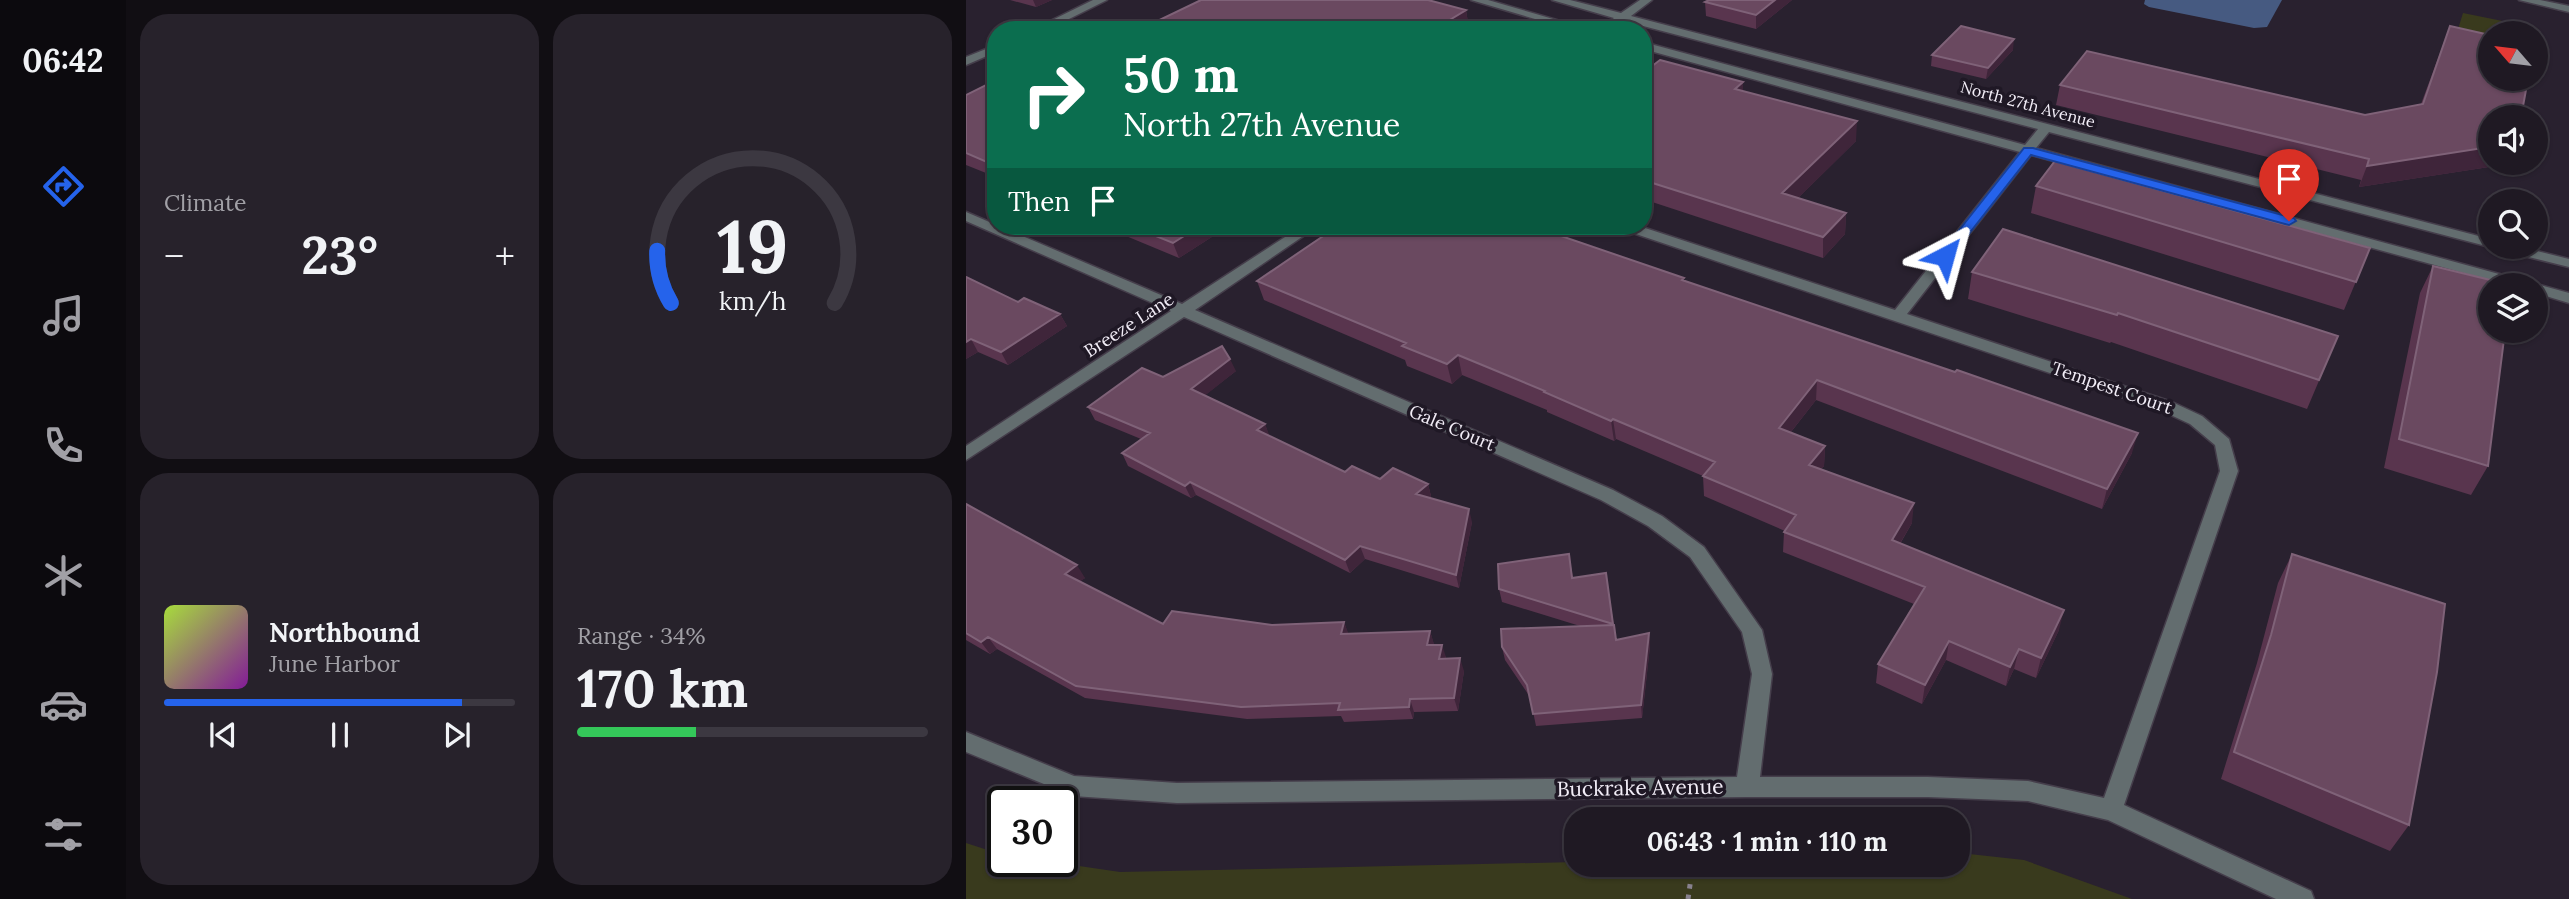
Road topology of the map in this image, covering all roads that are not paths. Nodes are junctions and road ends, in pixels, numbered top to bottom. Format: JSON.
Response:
{"nodes":[{"id":1,"x":1102,"y":0,"type":"edge"},
{"id":2,"x":1476,"y":0,"type":"edge"},
{"id":3,"x":1557,"y":0,"type":"edge"},
{"id":4,"x":1647,"y":0,"type":"edge"},
{"id":5,"x":2524,"y":0,"type":"edge"},
{"id":6,"x":2569,"y":9,"type":"edge"},
{"id":7,"x":1623,"y":17,"type":"junction"},
{"id":8,"x":1059,"y":21,"type":"edge"},
{"id":9,"x":1553,"y":21,"type":"edge"},
{"id":10,"x":1617,"y":21,"type":"edge"},
{"id":11,"x":1638,"y":21,"type":"edge"},
{"id":12,"x":1652,"y":25,"type":"edge"},
{"id":13,"x":1652,"y":47,"type":"edge"},
{"id":14,"x":987,"y":52,"type":"edge"},
{"id":15,"x":966,"y":61,"type":"edge"},
{"id":16,"x":2046,"y":127,"type":"junction"},
{"id":17,"x":2028,"y":150,"type":"junction"},
{"id":18,"x":966,"y":216,"type":"edge"},
{"id":19,"x":987,"y":225,"type":"edge"},
{"id":20,"x":1652,"y":234,"type":"edge"},
{"id":21,"x":1009,"y":235,"type":"edge"},
{"id":22,"x":1298,"y":235,"type":"edge"},
{"id":23,"x":2478,"y":240,"type":"edge"},
{"id":24,"x":2548,"y":258,"type":"edge"},
{"id":25,"x":2569,"y":263,"type":"edge"},
{"id":26,"x":2480,"y":273,"type":"edge"},
{"id":27,"x":2548,"y":292,"type":"edge"},
{"id":28,"x":2569,"y":298,"type":"edge"},
{"id":29,"x":1183,"y":312,"type":"junction"},
{"id":30,"x":1899,"y":315,"type":"junction"},
{"id":31,"x":966,"y":454,"type":"edge"},
{"id":32,"x":966,"y":742,"type":"edge"},
{"id":33,"x":1747,"y":787,"type":"junction"},
{"id":34,"x":2111,"y":810,"type":"junction"},
{"id":35,"x":2302,"y":899,"type":"edge"}],
"edges":[{"from":1,"to":8,"type":"street"},
{"from":2,"to":9,"type":"street"},
{"from":3,"to":7,"type":"street","name":"North 27th Avenue"},
{"from":4,"to":7,"type":"street"},
{"from":5,"to":6,"type":"street"},
{"from":7,"to":10,"type":"street"},
{"from":7,"to":11,"type":"street","name":"North 27th Avenue"},
{"from":12,"to":16,"type":"street","name":"North 27th Avenue"},
{"from":13,"to":17,"type":"street"},
{"from":14,"to":15,"type":"street"},
{"from":16,"to":17,"type":"street"},
{"from":16,"to":23,"type":"street","name":"North 27th Avenue"},
{"from":17,"to":26,"type":"street"},
{"from":17,"to":30,"type":"street"},
{"from":18,"to":19,"type":"street","name":"Gale Court"},
{"from":20,"to":30,"type":"street","name":"Tempest Court"},
{"from":21,"to":29,"type":"street","name":"Gale Court"},
{"from":22,"to":29,"type":"street","name":"Breeze Lane"},
{"from":24,"to":25,"type":"street"},
{"from":27,"to":28,"type":"street"},
{"from":29,"to":31,"type":"street","name":"Breeze Lane"},
{"from":29,"to":33,"type":"street","name":"Gale Court"},
{"from":30,"to":34,"type":"street","name":"Tempest Court"},
{"from":32,"to":33,"type":"street","name":"Buckrake Avenue"},
{"from":33,"to":34,"type":"street","name":"Buckrake Avenue"},
{"from":34,"to":35,"type":"street","name":"Buckrake Avenue"}]}
